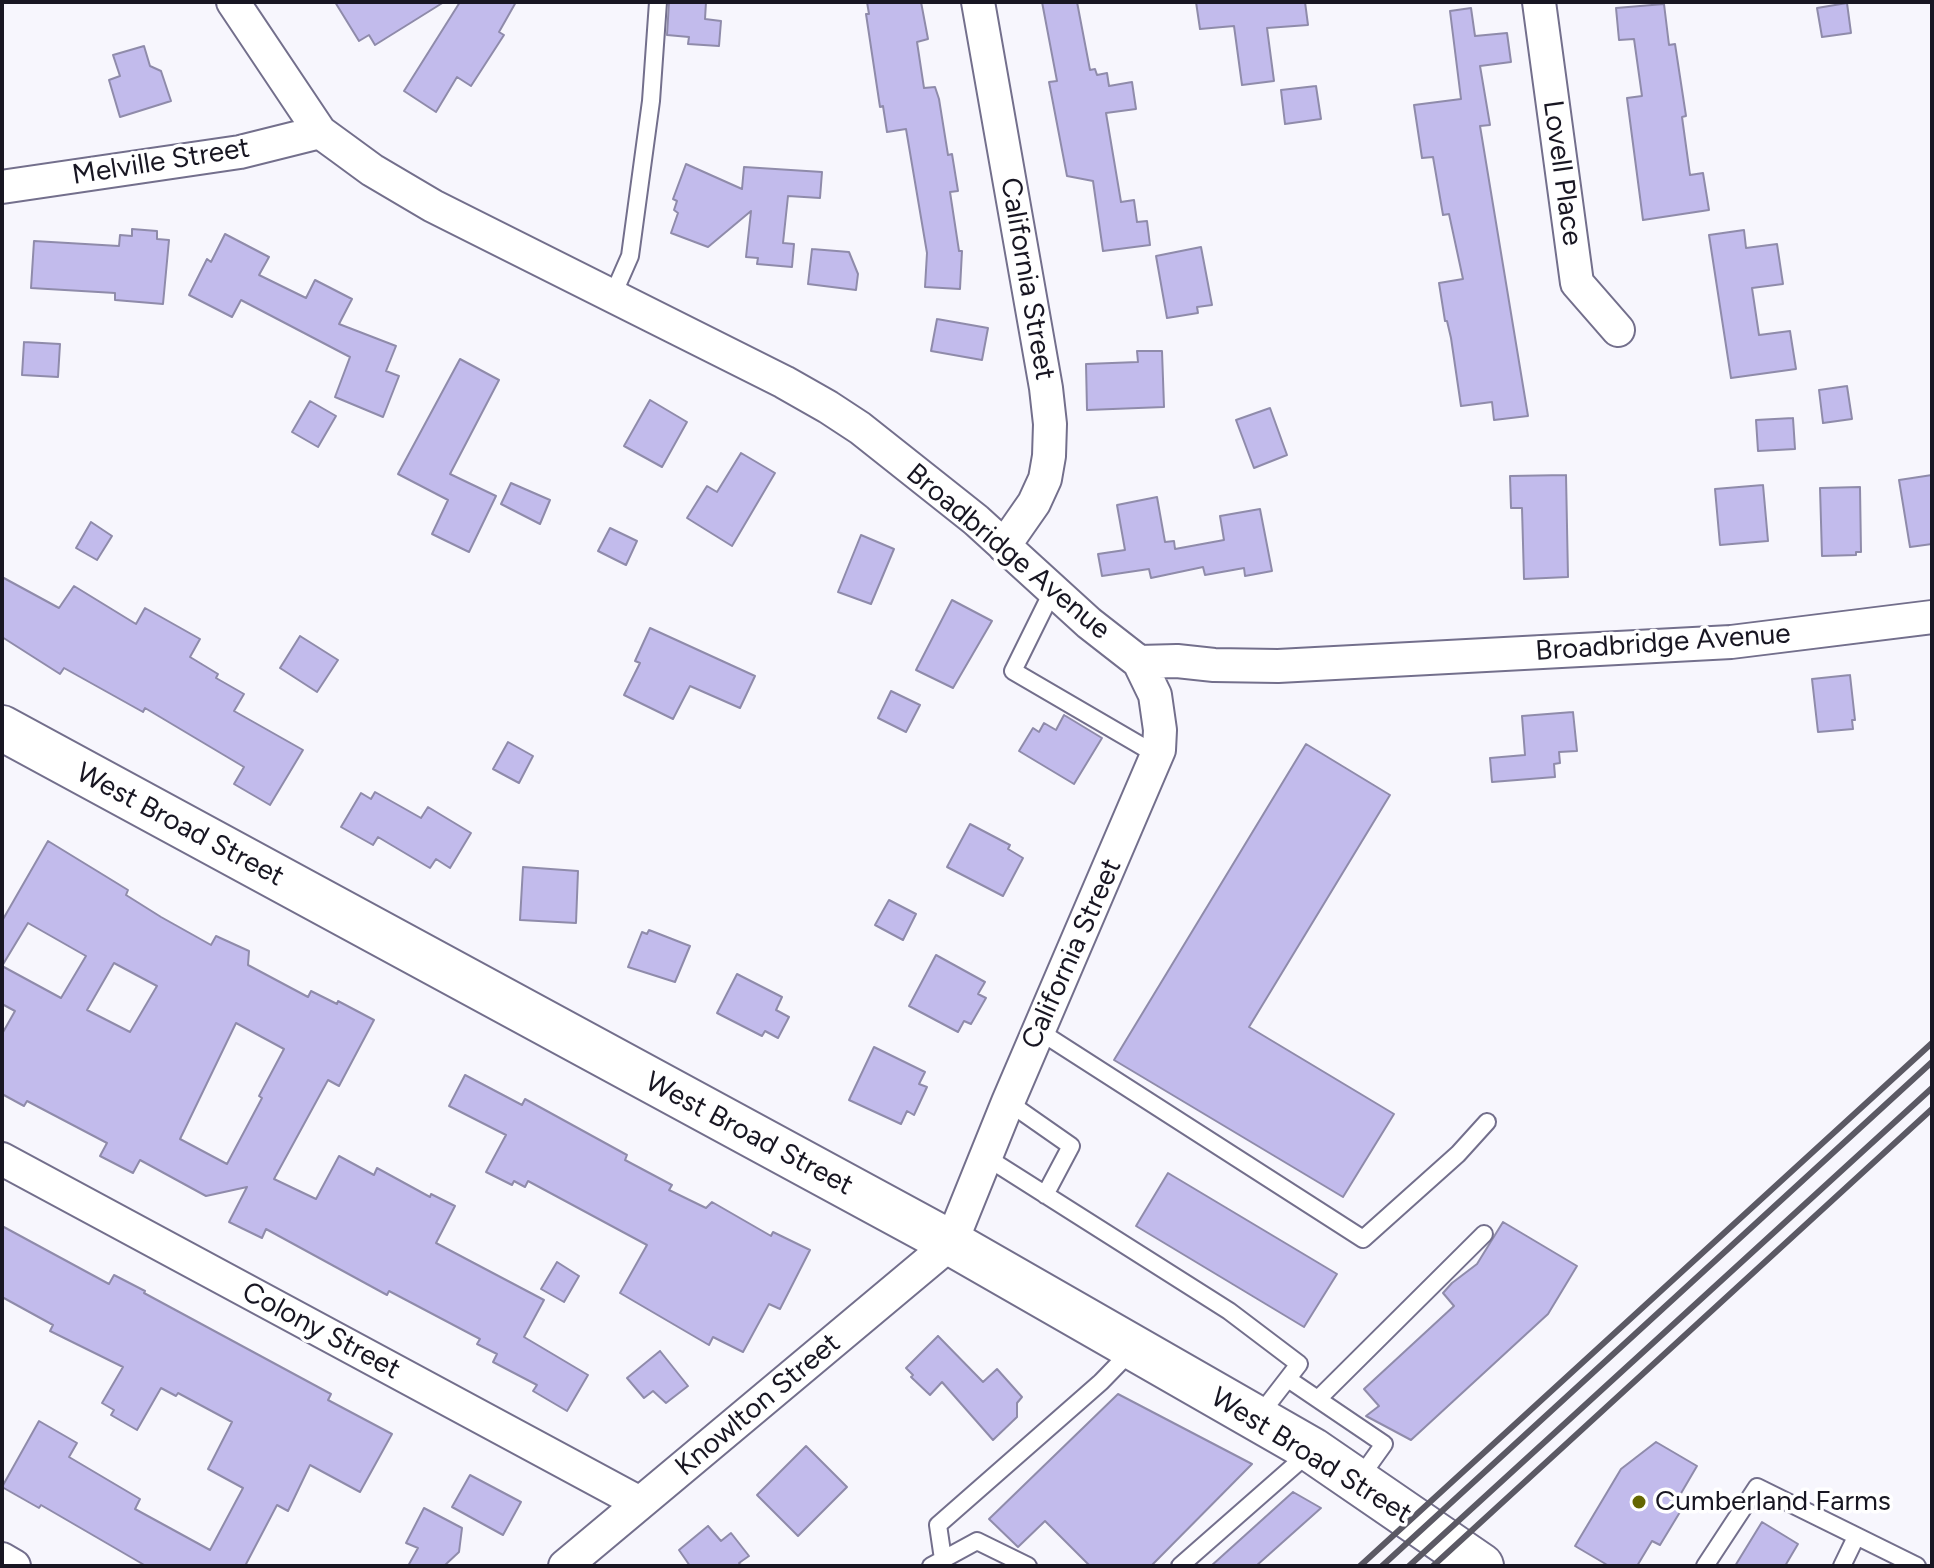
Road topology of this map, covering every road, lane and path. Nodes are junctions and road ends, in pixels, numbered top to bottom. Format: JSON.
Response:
{"nodes":[{"id":1,"x":233,"y":2,"type":"edge"},
{"id":2,"x":658,"y":2,"type":"edge"},
{"id":3,"x":978,"y":2,"type":"edge"},
{"id":4,"x":1539,"y":2,"type":"edge"},
{"id":5,"x":320,"y":132,"type":"junction"},
{"id":6,"x":2,"y":187,"type":"edge"},
{"id":7,"x":612,"y":297,"type":"junction"},
{"id":8,"x":1618,"y":330,"type":"dead end"},
{"id":9,"x":1004,"y":546,"type":"junction"},
{"id":10,"x":1053,"y":590,"type":"junction"},
{"id":11,"x":1932,"y":617,"type":"edge"},
{"id":12,"x":1139,"y":662,"type":"junction"},
{"id":13,"x":2,"y":728,"type":"edge"},
{"id":14,"x":1157,"y":755,"type":"junction"},
{"id":15,"x":1039,"y":1031,"type":"junction"},
{"id":16,"x":1008,"y":1102,"type":"junction"},
{"id":17,"x":1487,"y":1122,"type":"dead end"},
{"id":18,"x":986,"y":1157,"type":"junction"},
{"id":19,"x":2,"y":1159,"type":"edge"},
{"id":20,"x":1045,"y":1195,"type":"junction"},
{"id":21,"x":1484,"y":1234,"type":"dead end"},
{"id":22,"x":951,"y":1243,"type":"junction"},
{"id":23,"x":1134,"y":1348,"type":"junction"},
{"id":24,"x":1288,"y":1379,"type":"junction"},
{"id":25,"x":1318,"y":1399,"type":"junction"},
{"id":26,"x":1257,"y":1418,"type":"junction"},
{"id":27,"x":1312,"y":1450,"type":"junction"},
{"id":28,"x":1357,"y":1481,"type":"junction"},
{"id":29,"x":640,"y":1503,"type":"junction"},
{"id":30,"x":1856,"y":1537,"type":"junction"},
{"id":31,"x":2,"y":1559,"type":"edge"},
{"id":32,"x":937,"y":1563,"type":"edge"},
{"id":33,"x":14,"y":1566,"type":"edge"},
{"id":34,"x":565,"y":1566,"type":"edge"},
{"id":35,"x":1028,"y":1566,"type":"edge"},
{"id":36,"x":1180,"y":1566,"type":"edge"},
{"id":37,"x":1481,"y":1566,"type":"edge"},
{"id":38,"x":1705,"y":1566,"type":"edge"},
{"id":39,"x":1842,"y":1566,"type":"edge"},
{"id":40,"x":1917,"y":1566,"type":"edge"}],
"edges":[{"from":1,"to":5,"type":"street","name":"Broadbridge Avenue"},
{"from":2,"to":7,"type":"lane"},
{"from":3,"to":9,"type":"street","name":"California Street"},
{"from":4,"to":8,"type":"street","name":"Lovell Place"},
{"from":5,"to":6,"type":"street","name":"Melville Street"},
{"from":5,"to":7,"type":"street","name":"Broadbridge Avenue"},
{"from":7,"to":9,"type":"street","name":"Broadbridge Avenue"},
{"from":9,"to":10,"type":"street","name":"Broadbridge Avenue"},
{"from":10,"to":12,"type":"street","name":"Broadbridge Avenue"},
{"from":10,"to":14,"type":"lane"},
{"from":11,"to":12,"type":"street","name":"Broadbridge Avenue"},
{"from":12,"to":14,"type":"street","name":"California Street"},
{"from":13,"to":22,"type":"main road","name":"West Broad Street"},
{"from":14,"to":15,"type":"street","name":"California Street"},
{"from":15,"to":16,"type":"street","name":"California Street"},
{"from":15,"to":17,"type":"lane"},
{"from":16,"to":18,"type":"street","name":"California Street"},
{"from":16,"to":20,"type":"lane"},
{"from":18,"to":20,"type":"lane"},
{"from":18,"to":22,"type":"street","name":"California Street"},
{"from":19,"to":29,"type":"street","name":"Colony Street"},
{"from":20,"to":24,"type":"lane"},
{"from":21,"to":25,"type":"lane"},
{"from":22,"to":23,"type":"main road","name":"West Broad Street"},
{"from":22,"to":29,"type":"street","name":"Knowlton Street"},
{"from":23,"to":26,"type":"main road","name":"West Broad Street"},
{"from":23,"to":32,"type":"lane"},
{"from":24,"to":25,"type":"lane"},
{"from":24,"to":26,"type":"lane"},
{"from":25,"to":28,"type":"lane"},
{"from":26,"to":27,"type":"main road","name":"West Broad Street"},
{"from":27,"to":28,"type":"main road","name":"West Broad Street"},
{"from":27,"to":36,"type":"lane"},
{"from":28,"to":37,"type":"main road","name":"West Broad Street"},
{"from":29,"to":34,"type":"street","name":"Knowlton Street"},
{"from":30,"to":38,"type":"lane"},
{"from":30,"to":39,"type":"lane"},
{"from":30,"to":40,"type":"lane"},
{"from":31,"to":33,"type":"street"},
{"from":32,"to":35,"type":"lane"}]}
